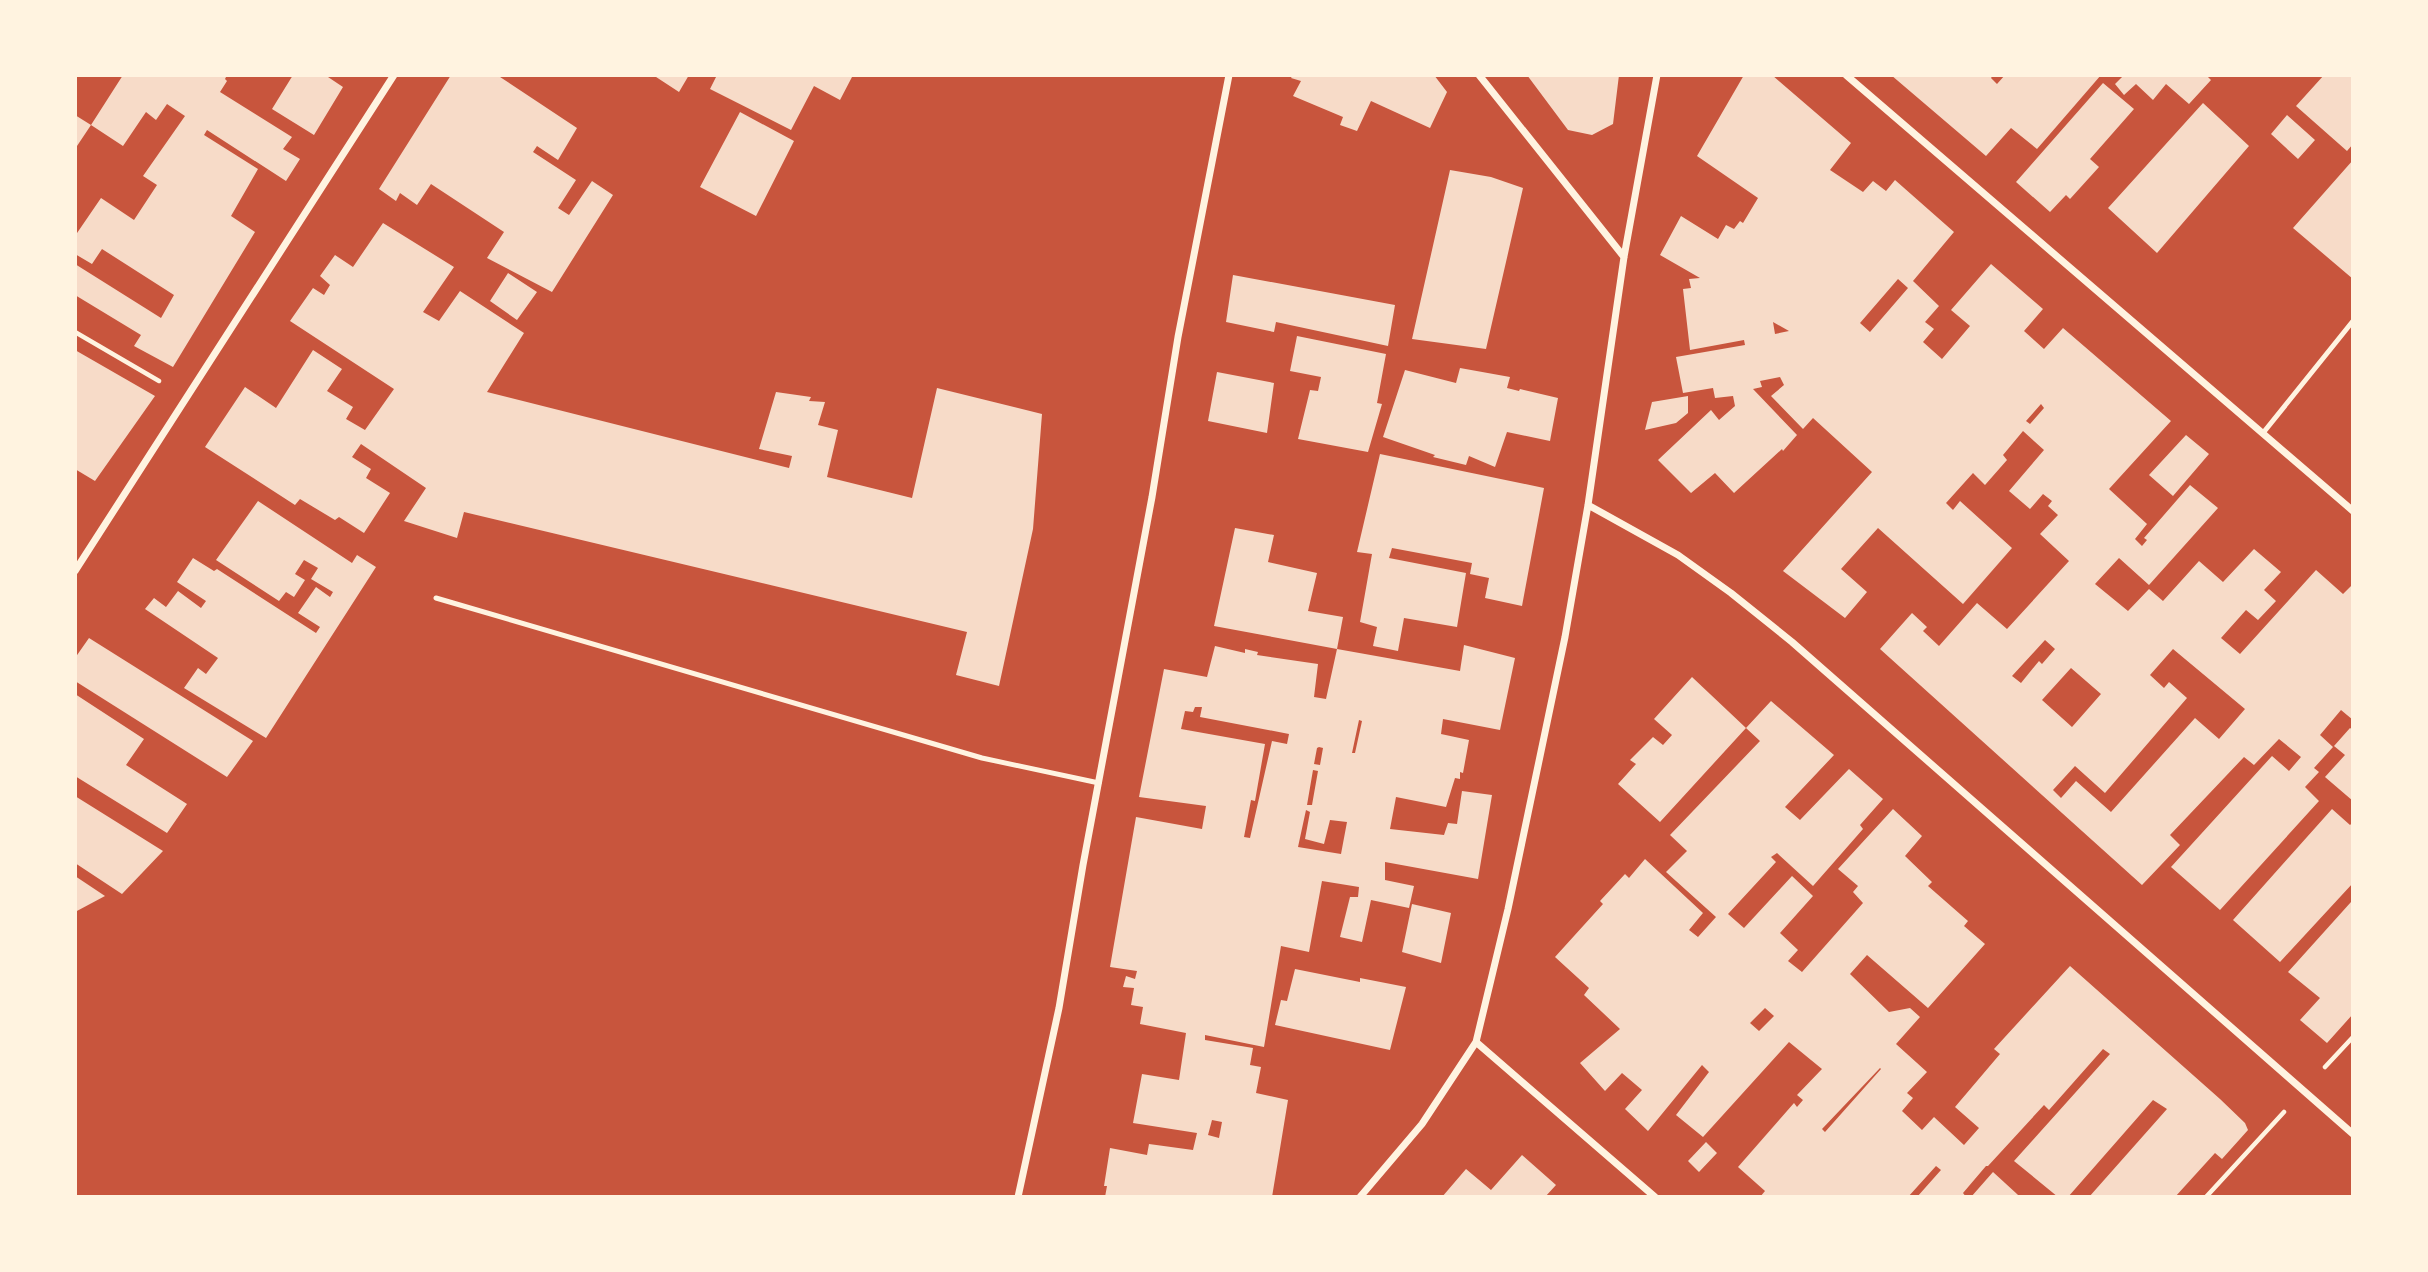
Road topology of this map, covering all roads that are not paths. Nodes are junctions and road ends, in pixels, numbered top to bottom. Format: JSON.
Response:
{"nodes":[{"id":1,"x":394,"y":75,"type":"edge"},
{"id":2,"x":1229,"y":75,"type":"edge"},
{"id":3,"x":1479,"y":75,"type":"edge"},
{"id":4,"x":1657,"y":75,"type":"edge"},
{"id":5,"x":1846,"y":75,"type":"edge"},
{"id":6,"x":1624,"y":257,"type":"junction"},
{"id":7,"x":2353,"y":321,"type":"edge"},
{"id":8,"x":2263,"y":433,"type":"junction"},
{"id":9,"x":1588,"y":505,"type":"junction"},
{"id":10,"x":2353,"y":512,"type":"edge"},
{"id":11,"x":75,"y":572,"type":"edge"},
{"id":12,"x":436,"y":598,"type":"dead end"},
{"id":13,"x":1099,"y":783,"type":"junction"},
{"id":14,"x":1476,"y":1042,"type":"junction"},
{"id":15,"x":2353,"y":1134,"type":"edge"},
{"id":16,"x":1018,"y":1197,"type":"edge"},
{"id":17,"x":1360,"y":1197,"type":"edge"},
{"id":18,"x":1655,"y":1197,"type":"edge"}],
"edges":[{"from":1,"to":11,"type":"street"},
{"from":2,"to":13,"type":"street"},
{"from":3,"to":6,"type":"street"},
{"from":4,"to":6,"type":"street"},
{"from":5,"to":8,"type":"street"},
{"from":6,"to":9,"type":"street"},
{"from":7,"to":8,"type":"lane"},
{"from":8,"to":10,"type":"street"},
{"from":9,"to":14,"type":"street"},
{"from":9,"to":15,"type":"street"},
{"from":12,"to":13,"type":"lane"},
{"from":13,"to":16,"type":"street"},
{"from":14,"to":17,"type":"street"},
{"from":14,"to":18,"type":"street"}]}
